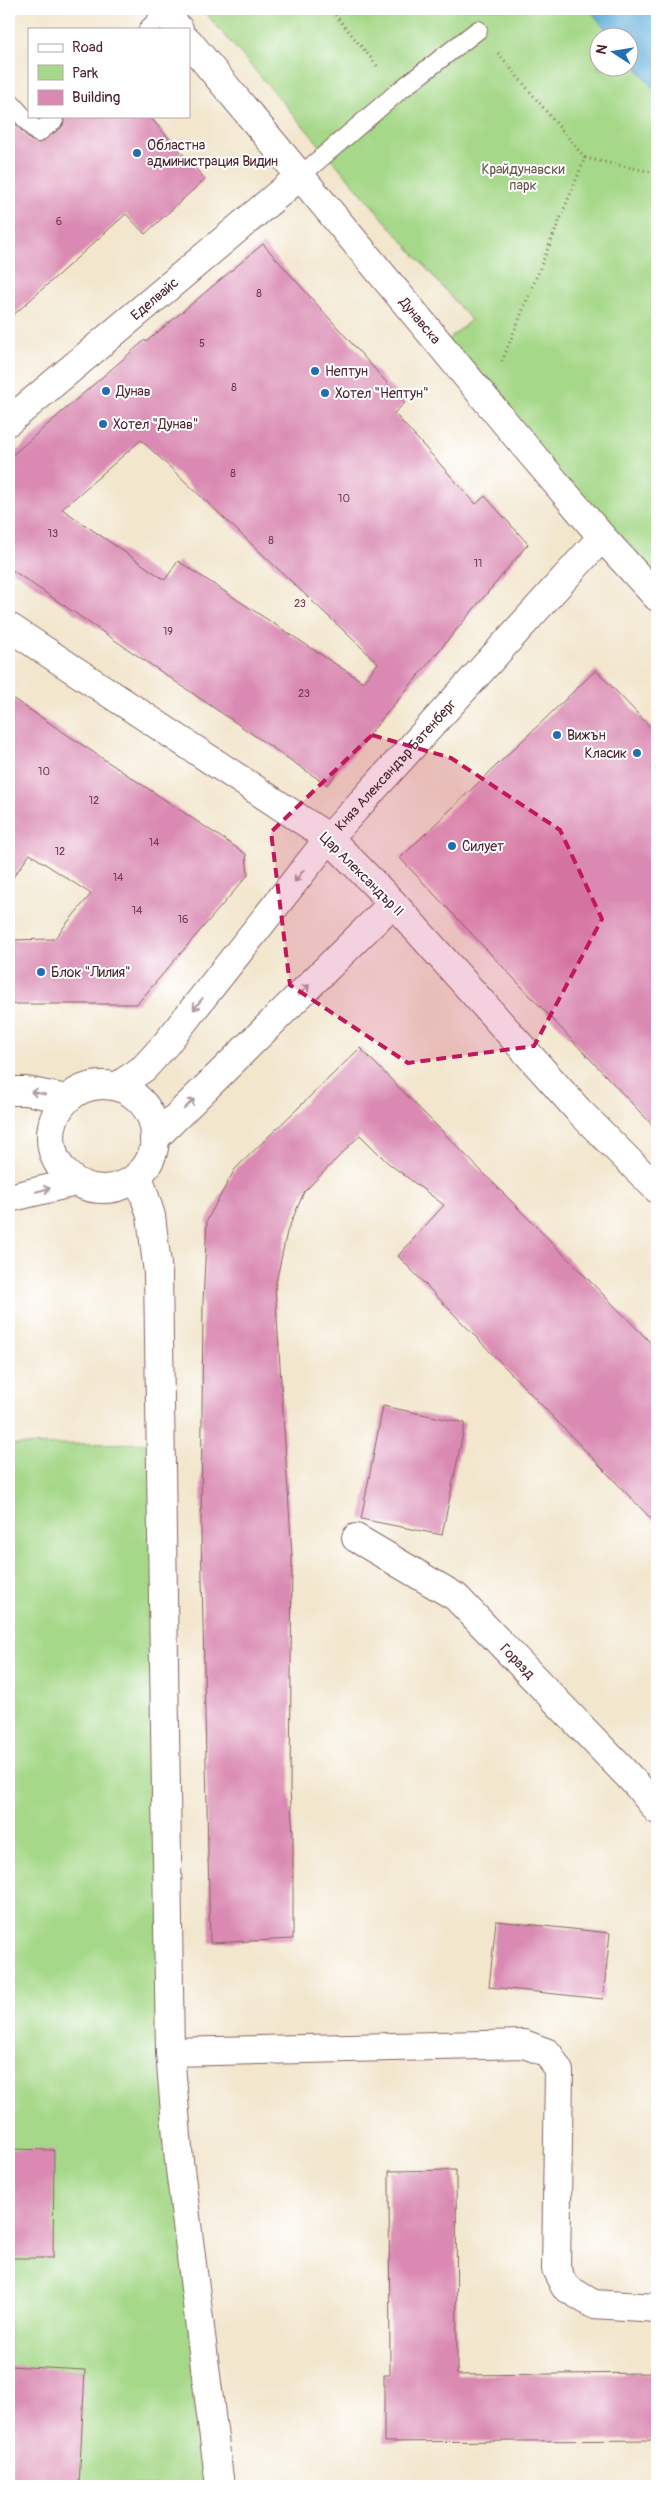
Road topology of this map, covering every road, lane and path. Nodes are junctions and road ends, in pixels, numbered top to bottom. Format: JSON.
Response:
{"nodes":[{"id":1,"x":332,"y":11,"type":"dead end"},
{"id":2,"x":478,"y":30,"type":"joint"},
{"id":3,"x":190,"y":43,"type":"edge"},
{"id":4,"x":399,"y":91,"type":"junction"},
{"id":5,"x":9,"y":101,"type":"edge"},
{"id":6,"x":54,"y":120,"type":"dead end"},
{"id":7,"x":585,"y":158,"type":"junction"},
{"id":8,"x":657,"y":173,"type":"edge"},
{"id":9,"x":300,"y":176,"type":"junction"},
{"id":10,"x":501,"y":363,"type":"dead end"},
{"id":11,"x":18,"y":413,"type":"edge"},
{"id":12,"x":602,"y":537,"type":"junction"},
{"id":13,"x":657,"y":597,"type":"edge"},
{"id":14,"x":9,"y":627,"type":"edge"},
{"id":15,"x":329,"y":838,"type":"junction"},
{"id":16,"x":393,"y":902,"type":"junction"},
{"id":17,"x":118,"y":1086,"type":"junction"},
{"id":18,"x":9,"y":1091,"type":"edge"},
{"id":19,"x":67,"y":1099,"type":"junction"},
{"id":20,"x":154,"y":1139,"type":"junction"},
{"id":21,"x":138,"y":1175,"type":"junction"},
{"id":22,"x":76,"y":1182,"type":"junction"},
{"id":23,"x":657,"y":1189,"type":"edge"},
{"id":24,"x":9,"y":1198,"type":"edge"},
{"id":25,"x":356,"y":1538,"type":"dead end"},
{"id":26,"x":657,"y":1810,"type":"edge"},
{"id":27,"x":170,"y":2052,"type":"junction"},
{"id":28,"x":657,"y":2308,"type":"edge"},
{"id":29,"x":220,"y":2486,"type":"edge"}],
"edges":[{"from":1,"to":4,"type":"path"},
{"from":2,"to":4,"type":"lane"},
{"from":2,"to":7,"type":"path"},
{"from":3,"to":9,"type":"street","name":"Дунавска"},
{"from":4,"to":9,"type":"lane"},
{"from":5,"to":6,"type":"lane"},
{"from":7,"to":8,"type":"path"},
{"from":7,"to":10,"type":"path"},
{"from":9,"to":11,"type":"street","name":"Еделвайс"},
{"from":9,"to":12,"type":"street","name":"Дунавска"},
{"from":12,"to":13,"type":"street","name":"Дунавска"},
{"from":12,"to":15,"type":"street","name":"Княз Александър Батенберг"},
{"from":14,"to":15,"type":"street","name":"Цар Александър II"},
{"from":15,"to":16,"type":"street","name":"Цар Александър II"},
{"from":15,"to":17,"type":"street","name":"Княз Александър Батенберг","one_way":true},
{"from":20,"to":16,"type":"street","one_way":true},
{"from":16,"to":23,"type":"street","name":"Цар Александър II"},
{"from":17,"to":19,"type":"street"},
{"from":17,"to":20,"type":"street"},
{"from":19,"to":18,"type":"street","one_way":true},
{"from":19,"to":22,"type":"street"},
{"from":20,"to":21,"type":"street"},
{"from":21,"to":22,"type":"street"},
{"from":21,"to":27,"type":"street"},
{"from":24,"to":22,"type":"street","one_way":true},
{"from":25,"to":26,"type":"street","name":"Горазд"},
{"from":27,"to":28,"type":"street"},
{"from":27,"to":29,"type":"street"}]}
